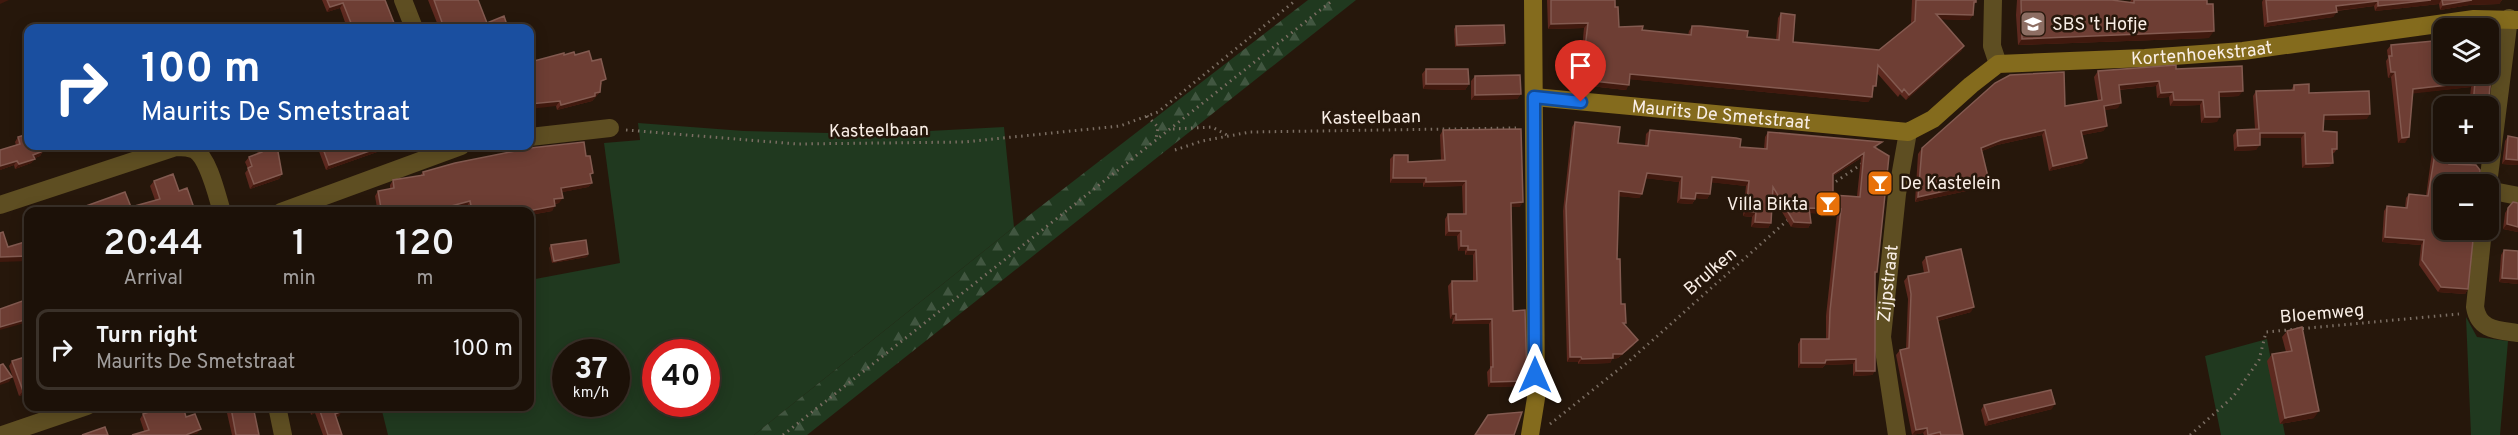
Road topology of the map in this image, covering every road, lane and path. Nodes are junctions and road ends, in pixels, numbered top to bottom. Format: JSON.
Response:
{"nodes":[{"id":1,"x":403,"y":0,"type":"edge"},
{"id":2,"x":1296,"y":0,"type":"edge"},
{"id":3,"x":1333,"y":0,"type":"edge"},
{"id":4,"x":1533,"y":0,"type":"edge"},
{"id":5,"x":1993,"y":0,"type":"edge"},
{"id":6,"x":2513,"y":19,"type":"edge"},
{"id":7,"x":412,"y":24,"type":"edge"},
{"id":8,"x":1998,"y":64,"type":"junction"},
{"id":9,"x":1534,"y":97,"type":"junction"},
{"id":10,"x":1147,"y":116,"type":"junction"},
{"id":11,"x":610,"y":128,"type":"joint"},
{"id":12,"x":1533,"y":128,"type":"junction"},
{"id":13,"x":1171,"y":129,"type":"junction"},
{"id":14,"x":1908,"y":132,"type":"junction"},
{"id":15,"x":1229,"y":136,"type":"junction"},
{"id":16,"x":534,"y":137,"type":"edge"},
{"id":17,"x":1155,"y":141,"type":"junction"},
{"id":18,"x":167,"y":150,"type":"edge"},
{"id":19,"x":194,"y":150,"type":"edge"},
{"id":20,"x":450,"y":150,"type":"edge"},
{"id":21,"x":1175,"y":150,"type":"dead end"},
{"id":22,"x":1868,"y":159,"type":"edge"},
{"id":23,"x":2490,"y":174,"type":"edge"},
{"id":24,"x":1829,"y":187,"type":"edge"},
{"id":25,"x":2499,"y":192,"type":"edge"},
{"id":26,"x":2518,"y":196,"type":"edge"},
{"id":27,"x":0,"y":205,"type":"edge"},
{"id":28,"x":220,"y":207,"type":"edge"},
{"id":29,"x":295,"y":207,"type":"edge"},
{"id":30,"x":1797,"y":212,"type":"edge"},
{"id":31,"x":2482,"y":240,"type":"edge"},
{"id":32,"x":2475,"y":312,"type":"junction"},
{"id":33,"x":2518,"y":333,"type":"edge"},
{"id":34,"x":72,"y":411,"type":"edge"},
{"id":35,"x":278,"y":411,"type":"edge"},
{"id":36,"x":1536,"y":432,"type":"edge"},
{"id":37,"x":2,"y":435,"type":"edge"},
{"id":38,"x":283,"y":435,"type":"edge"},
{"id":39,"x":783,"y":435,"type":"edge"},
{"id":40,"x":1897,"y":435,"type":"edge"},
{"id":41,"x":2190,"y":435,"type":"edge"}],
"edges":[{"from":1,"to":7,"type":"street"},
{"from":2,"to":10,"type":"path","name":"Kasteelbaan"},
{"from":3,"to":13,"type":"path"},
{"from":4,"to":9,"type":"street"},
{"from":5,"to":8,"type":"street"},
{"from":6,"to":8,"type":"street","name":"Kortenhoekstraat"},
{"from":6,"to":23,"type":"street"},
{"from":8,"to":14,"type":"street"},
{"from":9,"to":12,"type":"street"},
{"from":9,"to":14,"type":"street","name":"Maurits De Smetstraat"},
{"from":10,"to":11,"type":"path","name":"Kasteelbaan"},
{"from":10,"to":17,"type":"path"},
{"from":11,"to":16,"type":"street"},
{"from":12,"to":15,"type":"path","name":"Kasteelbaan"},
{"from":12,"to":36,"type":"street"},
{"from":13,"to":15,"type":"path"},
{"from":13,"to":17,"type":"path"},
{"from":14,"to":40,"type":"street","name":"Zijpstraat"},
{"from":15,"to":21,"type":"path","name":"Kasteelbaan"},
{"from":17,"to":39,"type":"path"},
{"from":18,"to":27,"type":"street"},
{"from":19,"to":28,"type":"street"},
{"from":20,"to":29,"type":"street"},
{"from":22,"to":24,"type":"path"},
{"from":25,"to":26,"type":"street"},
{"from":30,"to":36,"type":"path","name":"Brulken"},
{"from":31,"to":32,"type":"street"},
{"from":32,"to":33,"type":"street"},
{"from":32,"to":41,"type":"path","name":"Bloemweg"},
{"from":34,"to":37,"type":"street"},
{"from":35,"to":38,"type":"street"}]}
